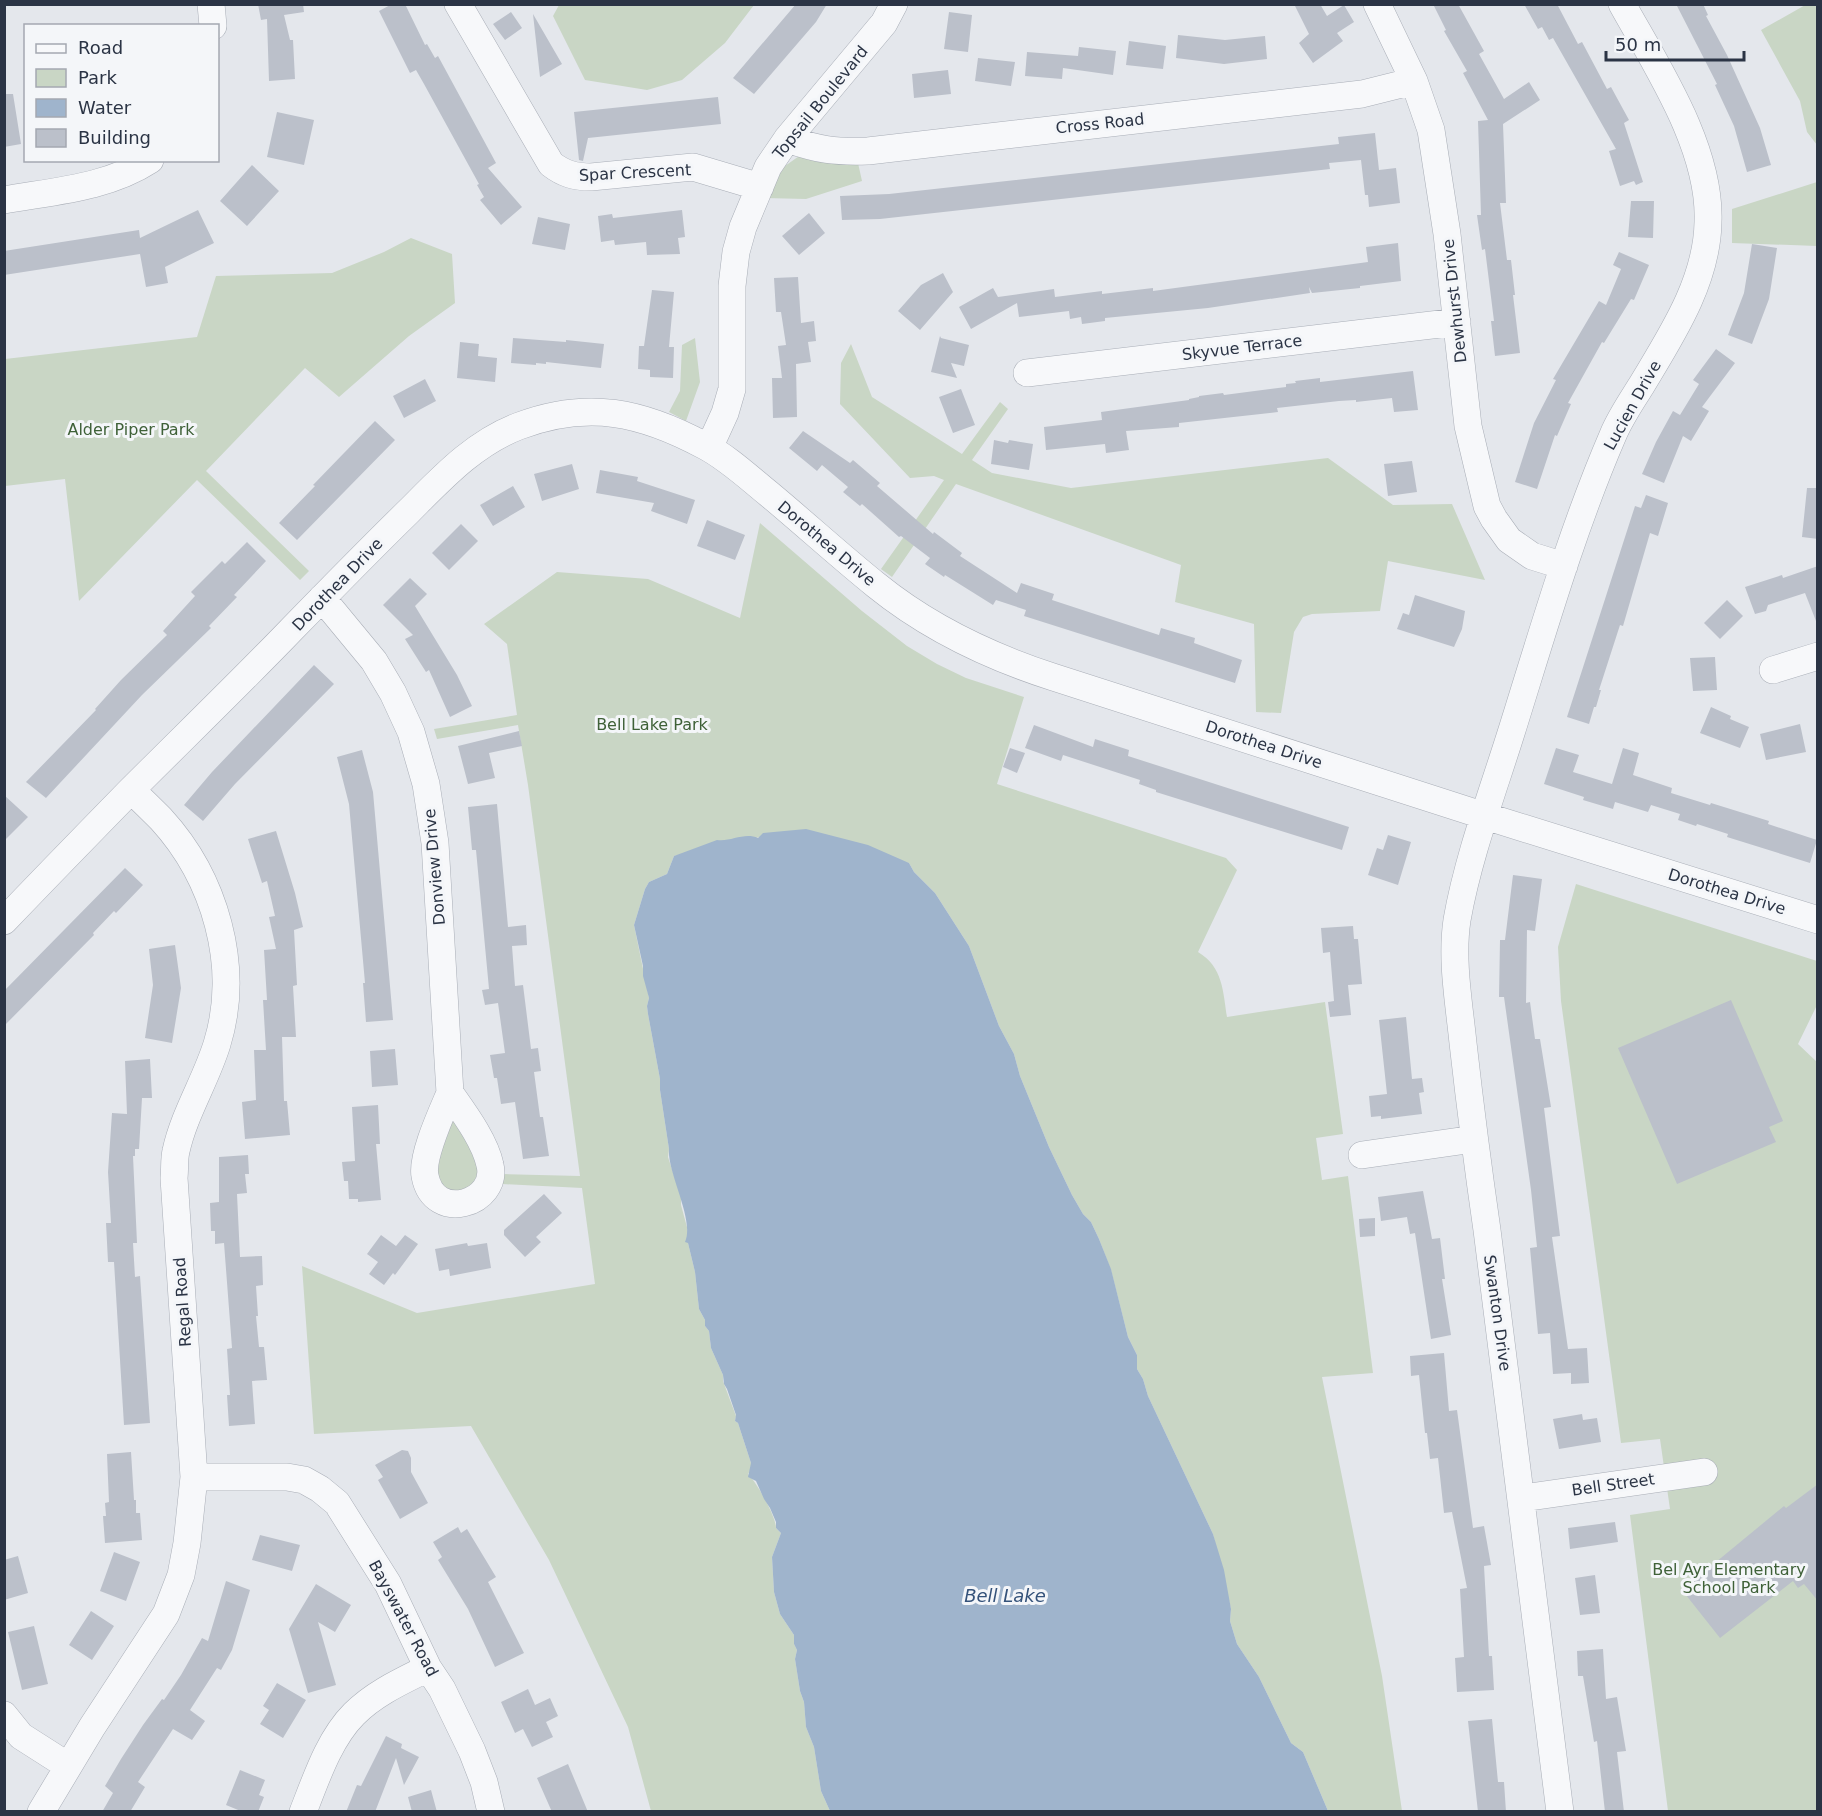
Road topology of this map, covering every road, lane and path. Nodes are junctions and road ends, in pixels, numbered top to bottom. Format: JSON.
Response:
{"nodes":[{"id":1,"x":211,"y":4,"type":"edge"},
{"id":2,"x":458,"y":4,"type":"edge"},
{"id":3,"x":894,"y":4,"type":"edge"},
{"id":4,"x":1377,"y":4,"type":"edge"},
{"id":5,"x":1622,"y":4,"type":"edge"},
{"id":6,"x":213,"y":24,"type":"edge"},
{"id":7,"x":1414,"y":81,"type":"junction"},
{"id":8,"x":787,"y":139,"type":"junction"},
{"id":9,"x":147,"y":162,"type":"edge"},
{"id":10,"x":760,"y":187,"type":"junction"},
{"id":11,"x":4,"y":200,"type":"edge"},
{"id":12,"x":1457,"y":322,"type":"junction"},
{"id":13,"x":1027,"y":373,"type":"dead end"},
{"id":14,"x":709,"y":448,"type":"junction"},
{"id":15,"x":1564,"y":566,"type":"junction"},
{"id":16,"x":322,"y":598,"type":"junction"},
{"id":17,"x":1818,"y":656,"type":"edge"},
{"id":18,"x":1773,"y":670,"type":"dead end"},
{"id":19,"x":131,"y":790,"type":"junction"},
{"id":20,"x":1485,"y":816,"type":"junction"},
{"id":21,"x":1818,"y":920,"type":"edge"},
{"id":22,"x":4,"y":921,"type":"edge"},
{"id":23,"x":450,"y":1093,"type":"dead end"},
{"id":24,"x":1474,"y":1139,"type":"junction"},
{"id":25,"x":1362,"y":1155,"type":"dead end"},
{"id":26,"x":1704,"y":1472,"type":"dead end"},
{"id":27,"x":194,"y":1477,"type":"junction"},
{"id":28,"x":1523,"y":1498,"type":"junction"},
{"id":29,"x":428,"y":1668,"type":"junction"},
{"id":30,"x":4,"y":1715,"type":"edge"},
{"id":31,"x":68,"y":1766,"type":"junction"},
{"id":32,"x":41,"y":1812,"type":"edge"},
{"id":33,"x":303,"y":1812,"type":"edge"},
{"id":34,"x":491,"y":1812,"type":"edge"},
{"id":35,"x":1560,"y":1812,"type":"edge"}],
"edges":[{"from":1,"to":6,"type":"street"},
{"from":2,"to":10,"type":"street","name":"Spar Crescent"},
{"from":3,"to":8,"type":"street","name":"Topsail Boulevard"},
{"from":4,"to":7,"type":"street","name":"Dewhurst Drive"},
{"from":5,"to":15,"type":"street","name":"Lucien Drive"},
{"from":7,"to":8,"type":"street","name":"Cross Road"},
{"from":7,"to":12,"type":"street","name":"Dewhurst Drive"},
{"from":8,"to":10,"type":"street","name":"Topsail Boulevard"},
{"from":9,"to":11,"type":"street"},
{"from":10,"to":14,"type":"street","name":"Topsail Boulevard"},
{"from":12,"to":13,"type":"street","name":"Skyvue Terrace"},
{"from":12,"to":15,"type":"street","name":"Dewhurst Drive"},
{"from":14,"to":16,"type":"street","name":"Dorothea Drive"},
{"from":14,"to":20,"type":"street","name":"Dorothea Drive"},
{"from":15,"to":20,"type":"street","name":"Lucien Drive"},
{"from":16,"to":19,"type":"street","name":"Dorothea Drive"},
{"from":16,"to":23,"type":"street","name":"Donview Drive"},
{"from":17,"to":18,"type":"street"},
{"from":19,"to":22,"type":"street","name":"Dorothea Drive"},
{"from":19,"to":27,"type":"street","name":"Regal Road"},
{"from":20,"to":21,"type":"street","name":"Dorothea Drive"},
{"from":20,"to":24,"type":"street","name":"Swanton Drive"},
{"from":24,"to":25,"type":"street"},
{"from":24,"to":28,"type":"street","name":"Swanton Drive"},
{"from":26,"to":28,"type":"street","name":"Bell Street"},
{"from":27,"to":29,"type":"street","name":"Bayswater Road"},
{"from":27,"to":31,"type":"street","name":"Regal Road"},
{"from":28,"to":35,"type":"street","name":"Swanton Drive"},
{"from":29,"to":33,"type":"street"},
{"from":29,"to":34,"type":"street","name":"Bayswater Road"},
{"from":30,"to":31,"type":"street"},
{"from":31,"to":32,"type":"street","name":"Regal Road"}]}
